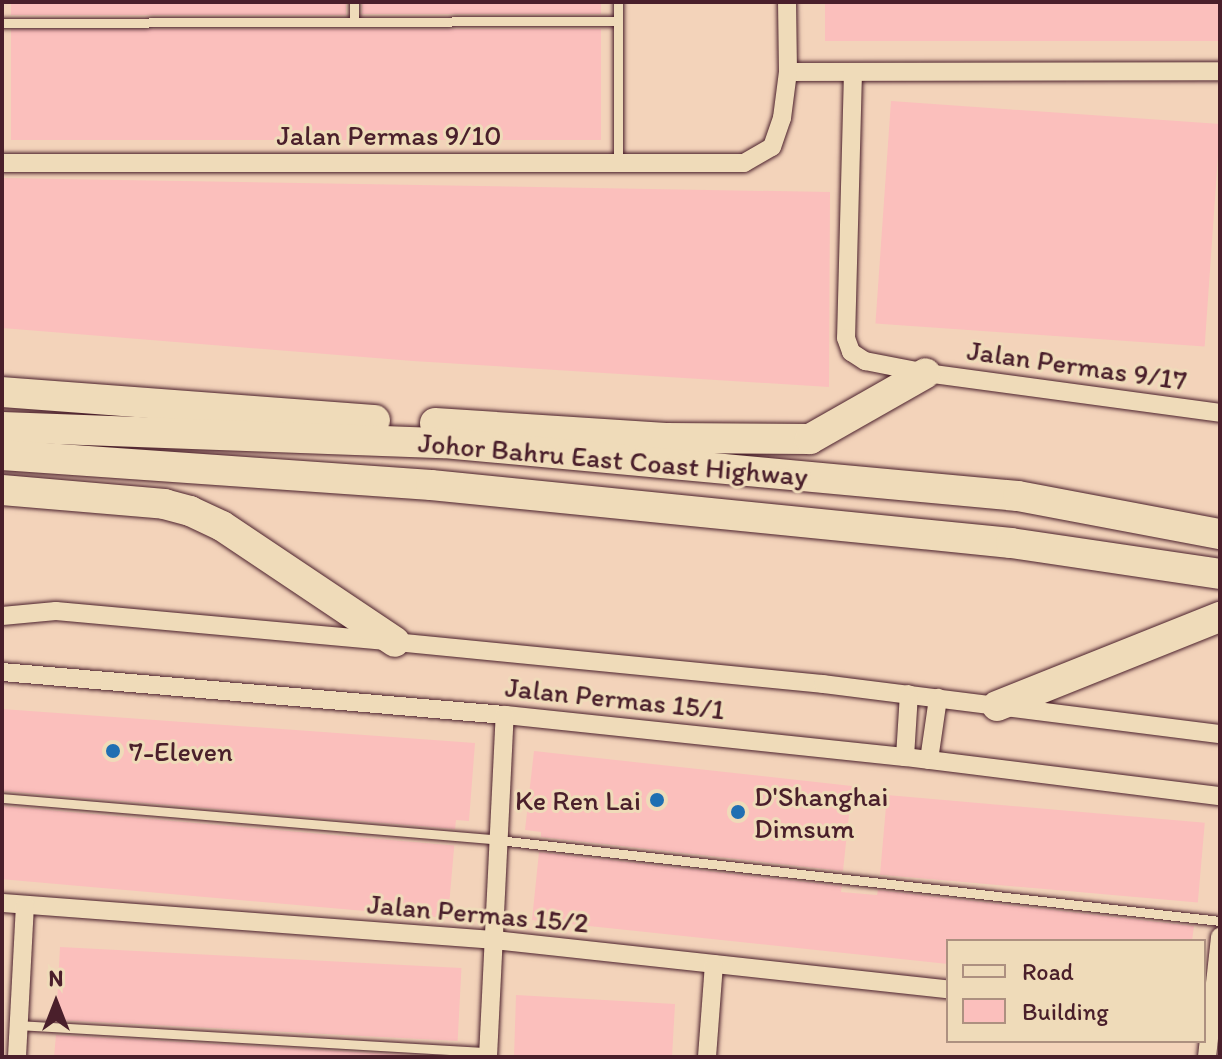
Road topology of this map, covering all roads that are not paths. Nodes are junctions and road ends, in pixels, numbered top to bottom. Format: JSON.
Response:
{"nodes":[{"id":1,"x":354,"y":2,"type":"edge"},
{"id":2,"x":618,"y":2,"type":"edge"},
{"id":3,"x":787,"y":2,"type":"edge"},
{"id":4,"x":618,"y":21,"type":"junction"},
{"id":5,"x":354,"y":22,"type":"junction"},
{"id":6,"x":2,"y":23,"type":"edge"},
{"id":7,"x":1220,"y":71,"type":"edge"},
{"id":8,"x":788,"y":72,"type":"junction"},
{"id":9,"x":853,"y":72,"type":"junction"},
{"id":10,"x":2,"y":163,"type":"edge"},
{"id":11,"x":618,"y":163,"type":"junction"},
{"id":12,"x":926,"y":373,"type":"junction"},
{"id":13,"x":2,"y":392,"type":"edge"},
{"id":14,"x":1220,"y":413,"type":"edge"},
{"id":15,"x":2,"y":427,"type":"edge"},
{"id":16,"x":666,"y":438,"type":"junction"},
{"id":17,"x":2,"y":455,"type":"edge"},
{"id":18,"x":2,"y":490,"type":"edge"},
{"id":19,"x":1018,"y":496,"type":"junction"},
{"id":20,"x":1220,"y":534,"type":"edge"},
{"id":21,"x":1220,"y":574,"type":"edge"},
{"id":22,"x":2,"y":616,"type":"edge"},
{"id":23,"x":1220,"y":617,"type":"edge"},
{"id":24,"x":395,"y":642,"type":"junction"},
{"id":25,"x":2,"y":672,"type":"edge"},
{"id":26,"x":909,"y":694,"type":"junction"},
{"id":27,"x":938,"y":698,"type":"junction"},
{"id":28,"x":997,"y":706,"type":"junction"},
{"id":29,"x":505,"y":715,"type":"junction"},
{"id":30,"x":1220,"y":734,"type":"edge"},
{"id":31,"x":905,"y":757,"type":"junction"},
{"id":32,"x":929,"y":760,"type":"junction"},
{"id":33,"x":1220,"y":796,"type":"edge"},
{"id":34,"x":2,"y":798,"type":"edge"},
{"id":35,"x":498,"y":840,"type":"junction"},
{"id":36,"x":2,"y":903,"type":"edge"},
{"id":37,"x":25,"y":905,"type":"junction"},
{"id":38,"x":1220,"y":921,"type":"edge"},
{"id":39,"x":1220,"y":937,"type":"edge"},
{"id":40,"x":494,"y":940,"type":"junction"},
{"id":41,"x":714,"y":964,"type":"junction"},
{"id":42,"x":946,"y":989,"type":"edge"},
{"id":43,"x":1212,"y":1017,"type":"edge"},
{"id":44,"x":17,"y":1025,"type":"junction"},
{"id":45,"x":488,"y":1055,"type":"edge"},
{"id":46,"x":17,"y":1057,"type":"edge"},
{"id":47,"x":707,"y":1057,"type":"edge"},
{"id":48,"x":1207,"y":1057,"type":"edge"}],
"edges":[{"from":1,"to":5,"type":"lane"},
{"from":2,"to":4,"type":"lane"},
{"from":3,"to":8,"type":"street"},
{"from":4,"to":5,"type":"lane"},
{"from":4,"to":11,"type":"lane"},
{"from":5,"to":6,"type":"lane"},
{"from":7,"to":9,"type":"street"},
{"from":8,"to":9,"type":"street"},
{"from":8,"to":11,"type":"street","name":"Jalan Permas 9/10"},
{"from":9,"to":12,"type":"street","name":"Jalan Permas 9/17"},
{"from":10,"to":11,"type":"street","name":"Jalan Permas 9/10"},
{"from":12,"to":14,"type":"street","name":"Jalan Permas 9/17"},
{"from":12,"to":16,"type":"highway"},
{"from":13,"to":16,"type":"highway"},
{"from":15,"to":19,"type":"highway","name":"Johor Bahru East Coast Highway"},
{"from":16,"to":19,"type":"highway"},
{"from":17,"to":21,"type":"highway","name":"Johor Bahru East Coast Highway"},
{"from":18,"to":24,"type":"highway"},
{"from":19,"to":20,"type":"highway","name":"Johor Bahru East Coast Highway"},
{"from":22,"to":24,"type":"street"},
{"from":23,"to":28,"type":"highway"},
{"from":24,"to":26,"type":"street"},
{"from":25,"to":29,"type":"street","name":"Jalan Permas 15/1"},
{"from":26,"to":27,"type":"street"},
{"from":26,"to":31,"type":"street"},
{"from":27,"to":28,"type":"street"},
{"from":27,"to":32,"type":"street"},
{"from":28,"to":30,"type":"street"},
{"from":29,"to":31,"type":"street","name":"Jalan Permas 15/1"},
{"from":29,"to":35,"type":"street"},
{"from":31,"to":32,"type":"street","name":"Jalan Permas 15/1"},
{"from":32,"to":33,"type":"street","name":"Jalan Permas 15/1"},
{"from":34,"to":35,"type":"lane"},
{"from":35,"to":38,"type":"lane"},
{"from":35,"to":40,"type":"street"},
{"from":36,"to":37,"type":"street","name":"Jalan Permas 15/2"},
{"from":37,"to":40,"type":"street","name":"Jalan Permas 15/2"},
{"from":37,"to":44,"type":"street"},
{"from":39,"to":43,"type":"street"},
{"from":40,"to":41,"type":"street","name":"Jalan Permas 15/2"},
{"from":40,"to":45,"type":"street"},
{"from":41,"to":42,"type":"street","name":"Jalan Permas 15/2"},
{"from":41,"to":47,"type":"street"},
{"from":43,"to":48,"type":"street"},
{"from":44,"to":45,"type":"lane"},
{"from":44,"to":46,"type":"street"}]}
